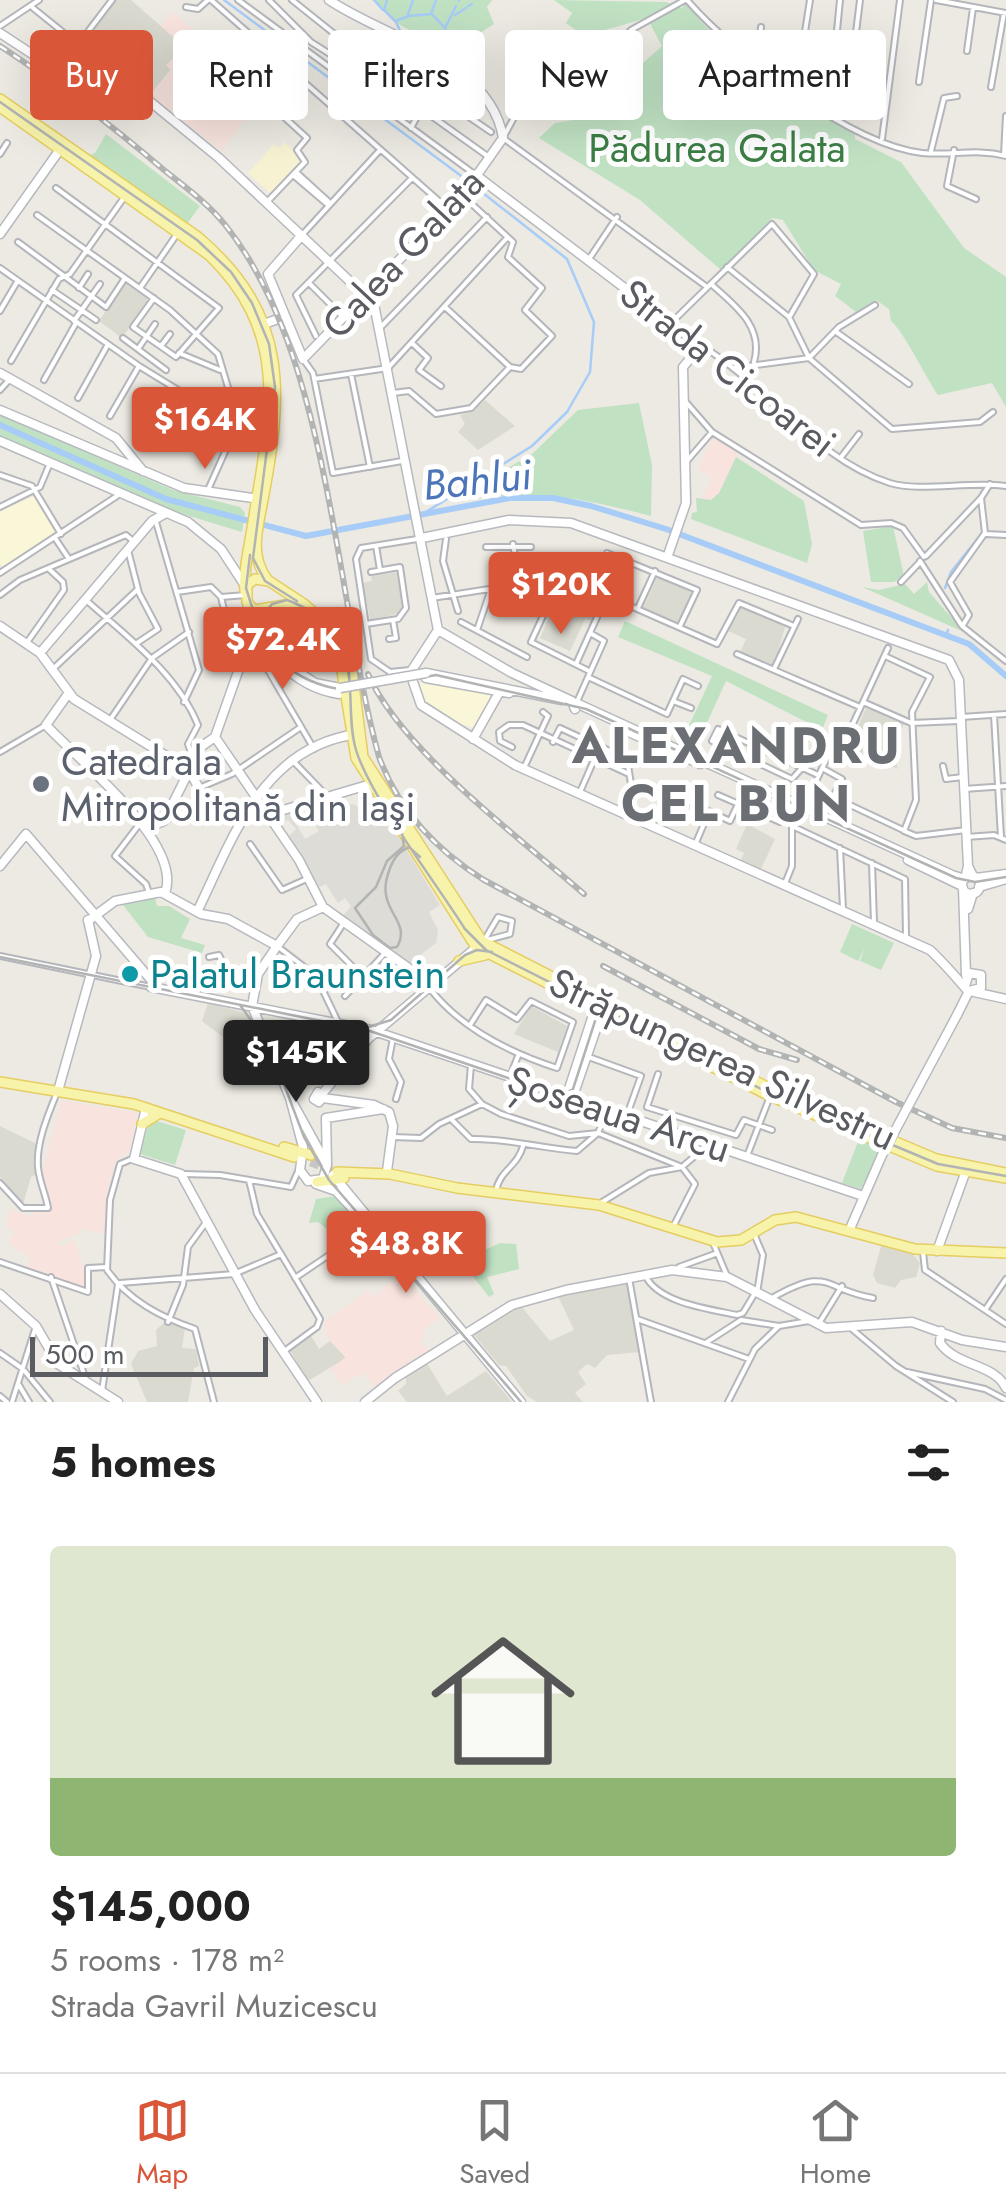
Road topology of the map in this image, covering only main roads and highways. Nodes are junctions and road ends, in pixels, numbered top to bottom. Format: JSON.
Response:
{"nodes":[{"id":1,"x":0,"y":99,"type":"edge"},
{"id":2,"x":4,"y":111,"type":"edge"},
{"id":3,"x":61,"y":145,"type":"junction"},
{"id":4,"x":260,"y":499,"type":"junction"},
{"id":5,"x":254,"y":538,"type":"junction"},
{"id":6,"x":267,"y":580,"type":"junction"},
{"id":7,"x":246,"y":593,"type":"junction"},
{"id":8,"x":271,"y":608,"type":"junction"},
{"id":9,"x":348,"y":673,"type":"junction"},
{"id":10,"x":353,"y":735,"type":"junction"},
{"id":11,"x":478,"y":942,"type":"junction"},
{"id":12,"x":491,"y":956,"type":"junction"},
{"id":13,"x":600,"y":1008,"type":"junction"},
{"id":14,"x":615,"y":1019,"type":"junction"},
{"id":15,"x":597,"y":1026,"type":"road end"},
{"id":16,"x":0,"y":1082,"type":"edge"},
{"id":17,"x":771,"y":1094,"type":"junction"},
{"id":18,"x":161,"y":1112,"type":"junction"},
{"id":19,"x":144,"y":1116,"type":"junction"},
{"id":20,"x":229,"y":1136,"type":"junction"},
{"id":21,"x":300,"y":1139,"type":"road end"},
{"id":22,"x":278,"y":1146,"type":"junction"},
{"id":23,"x":331,"y":1169,"type":"junction"},
{"id":24,"x":390,"y":1174,"type":"junction"},
{"id":25,"x":1006,"y":1175,"type":"edge"},
{"id":26,"x":350,"y":1178,"type":"junction"},
{"id":27,"x":312,"y":1181,"type":"road end"},
{"id":28,"x":342,"y":1188,"type":"road end"},
{"id":29,"x":849,"y":1230,"type":"junction"},
{"id":30,"x":714,"y":1240,"type":"junction"},
{"id":31,"x":1006,"y":1252,"type":"edge"}],
"edges":[{"from":1,"to":3,"type":"main road"},
{"from":2,"to":3,"type":"main road"},
{"from":3,"to":4,"type":"main road"},
{"from":3,"to":4,"type":"main road"},
{"from":4,"to":5,"type":"main road"},
{"from":5,"to":6,"type":"main road"},
{"from":5,"to":7,"type":"main road"},
{"from":6,"to":7,"type":"main road"},
{"from":6,"to":8,"type":"main road"},
{"from":6,"to":9,"type":"main road"},
{"from":7,"to":8,"type":"main road"},
{"from":8,"to":9,"type":"main road"},
{"from":9,"to":10,"type":"main road"},
{"from":10,"to":11,"type":"main road"},
{"from":10,"to":11,"type":"main road"},
{"from":11,"to":12,"type":"main road","name":"Străpungerea Silvestru"},
{"from":11,"to":12,"type":"main road"},
{"from":11,"to":13,"type":"main road","name":"Străpungerea Silvestru"},
{"from":12,"to":13,"type":"main road","name":"Străpungerea Silvestru"},
{"from":13,"to":14,"type":"main road"},
{"from":13,"to":17,"type":"main road","name":"Străpungerea Silvestru"},
{"from":14,"to":15,"type":"main road"},
{"from":14,"to":17,"type":"main road"},
{"from":16,"to":19,"type":"main road"},
{"from":17,"to":25,"type":"main road","name":"Străpungerea Silvestru"},
{"from":18,"to":19,"type":"main road"},
{"from":18,"to":19,"type":"main road"},
{"from":18,"to":20,"type":"main road"},
{"from":20,"to":22,"type":"main road"},
{"from":20,"to":22,"type":"main road"},
{"from":21,"to":22,"type":"main road"},
{"from":23,"to":24,"type":"main road"},
{"from":23,"to":26,"type":"main road"},
{"from":23,"to":27,"type":"main road"},
{"from":24,"to":26,"type":"main road"},
{"from":24,"to":30,"type":"main road"},
{"from":26,"to":28,"type":"main road"},
{"from":29,"to":30,"type":"main road"},
{"from":29,"to":30,"type":"main road"},
{"from":29,"to":31,"type":"main road"}]}
